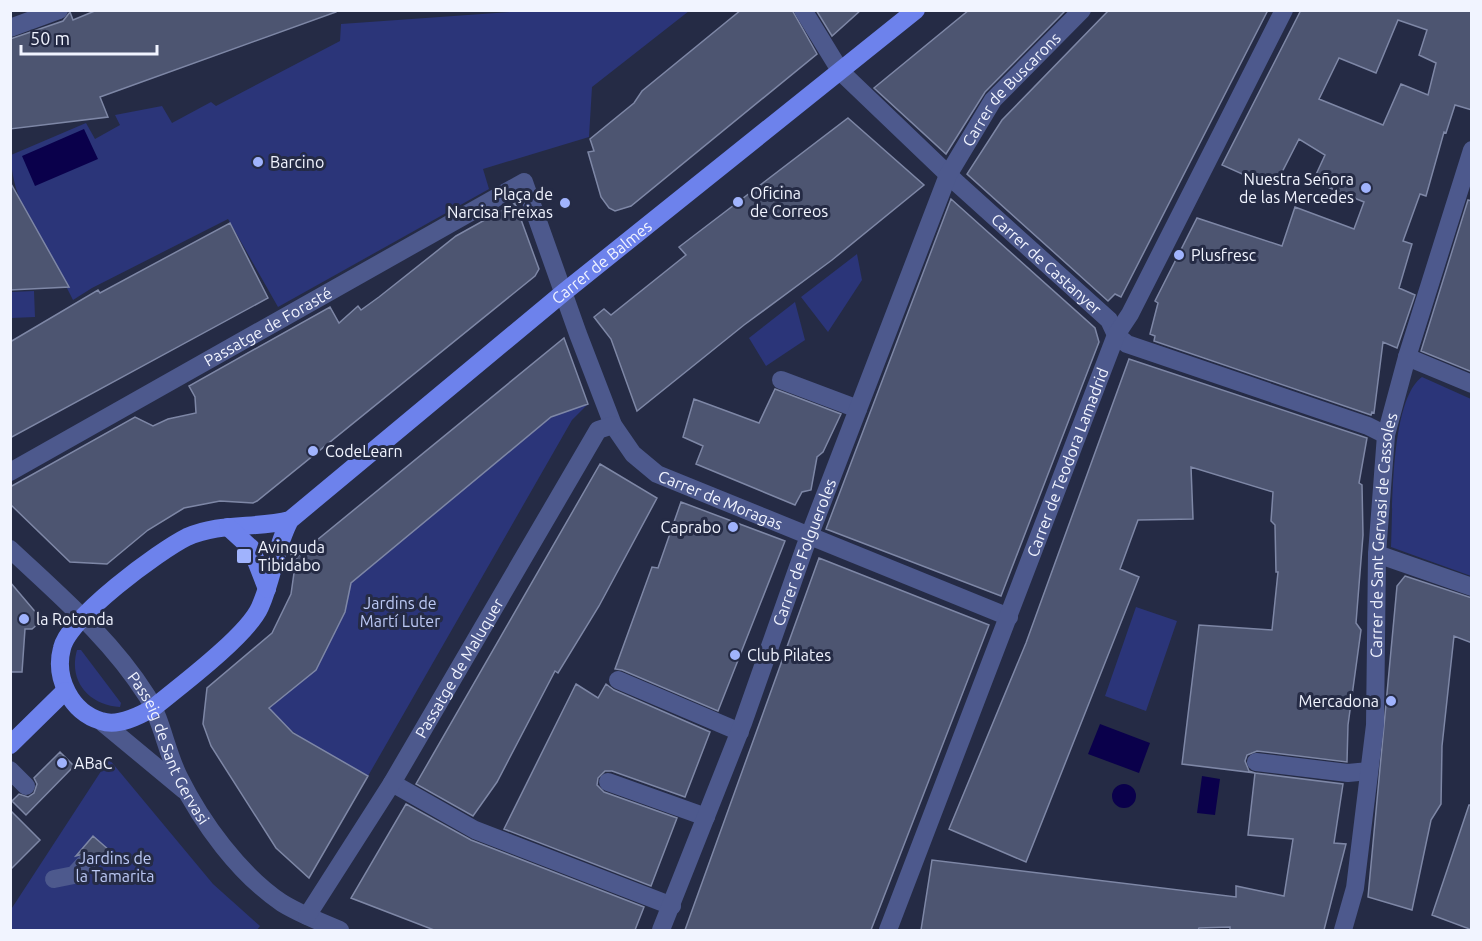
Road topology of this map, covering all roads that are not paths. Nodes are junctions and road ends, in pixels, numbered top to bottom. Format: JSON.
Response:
{"nodes":[{"id":1,"x":59,"y":10,"type":"edge"},
{"id":2,"x":803,"y":10,"type":"edge"},
{"id":3,"x":916,"y":10,"type":"edge"},
{"id":4,"x":1082,"y":10,"type":"edge"},
{"id":5,"x":1284,"y":10,"type":"edge"},
{"id":6,"x":10,"y":28,"type":"edge"},
{"id":7,"x":841,"y":72,"type":"junction"},
{"id":8,"x":1472,"y":150,"type":"edge"},
{"id":9,"x":948,"y":175,"type":"junction"},
{"id":10,"x":564,"y":293,"type":"junction"},
{"id":11,"x":1116,"y":335,"type":"junction"},
{"id":12,"x":1407,"y":357,"type":"junction"},
{"id":13,"x":781,"y":380,"type":"dead end"},
{"id":14,"x":1472,"y":384,"type":"edge"},
{"id":15,"x":858,"y":409,"type":"junction"},
{"id":16,"x":613,"y":425,"type":"junction"},
{"id":17,"x":1386,"y":435,"type":"junction"},
{"id":18,"x":10,"y":472,"type":"edge"},
{"id":19,"x":290,"y":520,"type":"junction"},
{"id":20,"x":228,"y":527,"type":"junction"},
{"id":21,"x":810,"y":536,"type":"junction"},
{"id":22,"x":10,"y":549,"type":"edge"},
{"id":23,"x":1377,"y":554,"type":"junction"},
{"id":24,"x":1472,"y":587,"type":"edge"},
{"id":25,"x":267,"y":589,"type":"junction"},
{"id":26,"x":83,"y":616,"type":"junction"},
{"id":27,"x":1009,"y":617,"type":"junction"},
{"id":28,"x":618,"y":680,"type":"dead end"},
{"id":29,"x":65,"y":691,"type":"junction"},
{"id":30,"x":153,"y":708,"type":"junction"},
{"id":31,"x":102,"y":722,"type":"junction"},
{"id":32,"x":740,"y":732,"type":"junction"},
{"id":33,"x":10,"y":746,"type":"edge"},
{"id":34,"x":1256,"y":762,"type":"dead end"},
{"id":35,"x":10,"y":770,"type":"edge"},
{"id":36,"x":1369,"y":771,"type":"junction"},
{"id":37,"x":608,"y":782,"type":"dead end"},
{"id":38,"x":392,"y":783,"type":"junction"},
{"id":39,"x":26,"y":786,"type":"dead end"},
{"id":40,"x":188,"y":793,"type":"junction"},
{"id":41,"x":706,"y":818,"type":"junction"},
{"id":42,"x":84,"y":864,"type":"dead end"},
{"id":43,"x":54,"y":879,"type":"dead end"},
{"id":44,"x":672,"y":906,"type":"junction"},
{"id":45,"x":307,"y":916,"type":"junction"},
{"id":46,"x":340,"y":930,"type":"edge"},
{"id":47,"x":662,"y":930,"type":"edge"},
{"id":48,"x":888,"y":930,"type":"edge"},
{"id":49,"x":1343,"y":930,"type":"edge"}],
"edges":[{"from":1,"to":6,"type":"street"},
{"from":2,"to":7,"type":"street","name":"Carrer de Castanyer"},
{"from":3,"to":7,"type":"main road","name":"Carrer de Balmes"},
{"from":4,"to":9,"type":"street","name":"Carrer de Buscarons"},
{"from":5,"to":11,"type":"street","name":"Carrer de Teodora Lamadrid"},
{"from":7,"to":9,"type":"street","name":"Carrer de Castanyer"},
{"from":7,"to":10,"type":"main road","name":"Carrer de Balmes"},
{"from":8,"to":12,"type":"street","name":"Carrer de Sant Gervasi de Cassoles"},
{"from":9,"to":11,"type":"street","name":"Carrer de Castanyer"},
{"from":9,"to":15,"type":"street","name":"Carrer de Folgueroles"},
{"from":10,"to":16,"type":"street","name":"Carrer de Moragas"},
{"from":10,"to":18,"type":"street","name":"Passatge de Forasté"},
{"from":10,"to":19,"type":"main road","name":"Carrer de Balmes"},
{"from":11,"to":17,"type":"street","name":"Carrer de Castanyer"},
{"from":11,"to":27,"type":"street","name":"Carrer de Teodora Lamadrid"},
{"from":12,"to":14,"type":"street"},
{"from":12,"to":17,"type":"street","name":"Carrer de Sant Gervasi de Cassoles"},
{"from":13,"to":15,"type":"street"},
{"from":15,"to":21,"type":"street","name":"Carrer de Folgueroles"},
{"from":16,"to":21,"type":"street","name":"Carrer de Moragas"},
{"from":16,"to":38,"type":"street","name":"Passatge de Maluquer"},
{"from":17,"to":23,"type":"street","name":"Carrer de Sant Gervasi de Cassoles"},
{"from":19,"to":20,"type":"main road"},
{"from":19,"to":25,"type":"main road"},
{"from":20,"to":25,"type":"main road"},
{"from":20,"to":26,"type":"main road"},
{"from":21,"to":27,"type":"street","name":"Carrer de Moragas"},
{"from":21,"to":32,"type":"street","name":"Carrer de Folgueroles"},
{"from":22,"to":26,"type":"street","name":"Passeig de Sant Gervasi"},
{"from":23,"to":24,"type":"street"},
{"from":23,"to":36,"type":"street","name":"Carrer de Sant Gervasi de Cassoles"},
{"from":25,"to":30,"type":"main road"},
{"from":26,"to":29,"type":"main road"},
{"from":26,"to":30,"type":"street","name":"Passeig de Sant Gervasi"},
{"from":27,"to":48,"type":"street","name":"Carrer de Teodora Lamadrid"},
{"from":28,"to":32,"type":"street"},
{"from":29,"to":31,"type":"main road"},
{"from":29,"to":33,"type":"main road"},
{"from":30,"to":31,"type":"main road"},
{"from":30,"to":40,"type":"street","name":"Passeig de Sant Gervasi"},
{"from":31,"to":40,"type":"street"},
{"from":32,"to":41,"type":"street","name":"Carrer de Folgueroles"},
{"from":34,"to":36,"type":"street"},
{"from":35,"to":39,"type":"street"},
{"from":36,"to":49,"type":"street","name":"Carrer de Sant Gervasi de Cassoles"},
{"from":37,"to":41,"type":"street"},
{"from":38,"to":44,"type":"street"},
{"from":38,"to":45,"type":"street","name":"Passatge de Maluquer"},
{"from":40,"to":45,"type":"street","name":"Passeig de Sant Gervasi"},
{"from":41,"to":44,"type":"street","name":"Carrer de Folgueroles"},
{"from":42,"to":43,"type":"street"},
{"from":44,"to":47,"type":"street","name":"Carrer de Folgueroles"},
{"from":45,"to":46,"type":"street","name":"Passeig de Sant Gervasi"}]}
